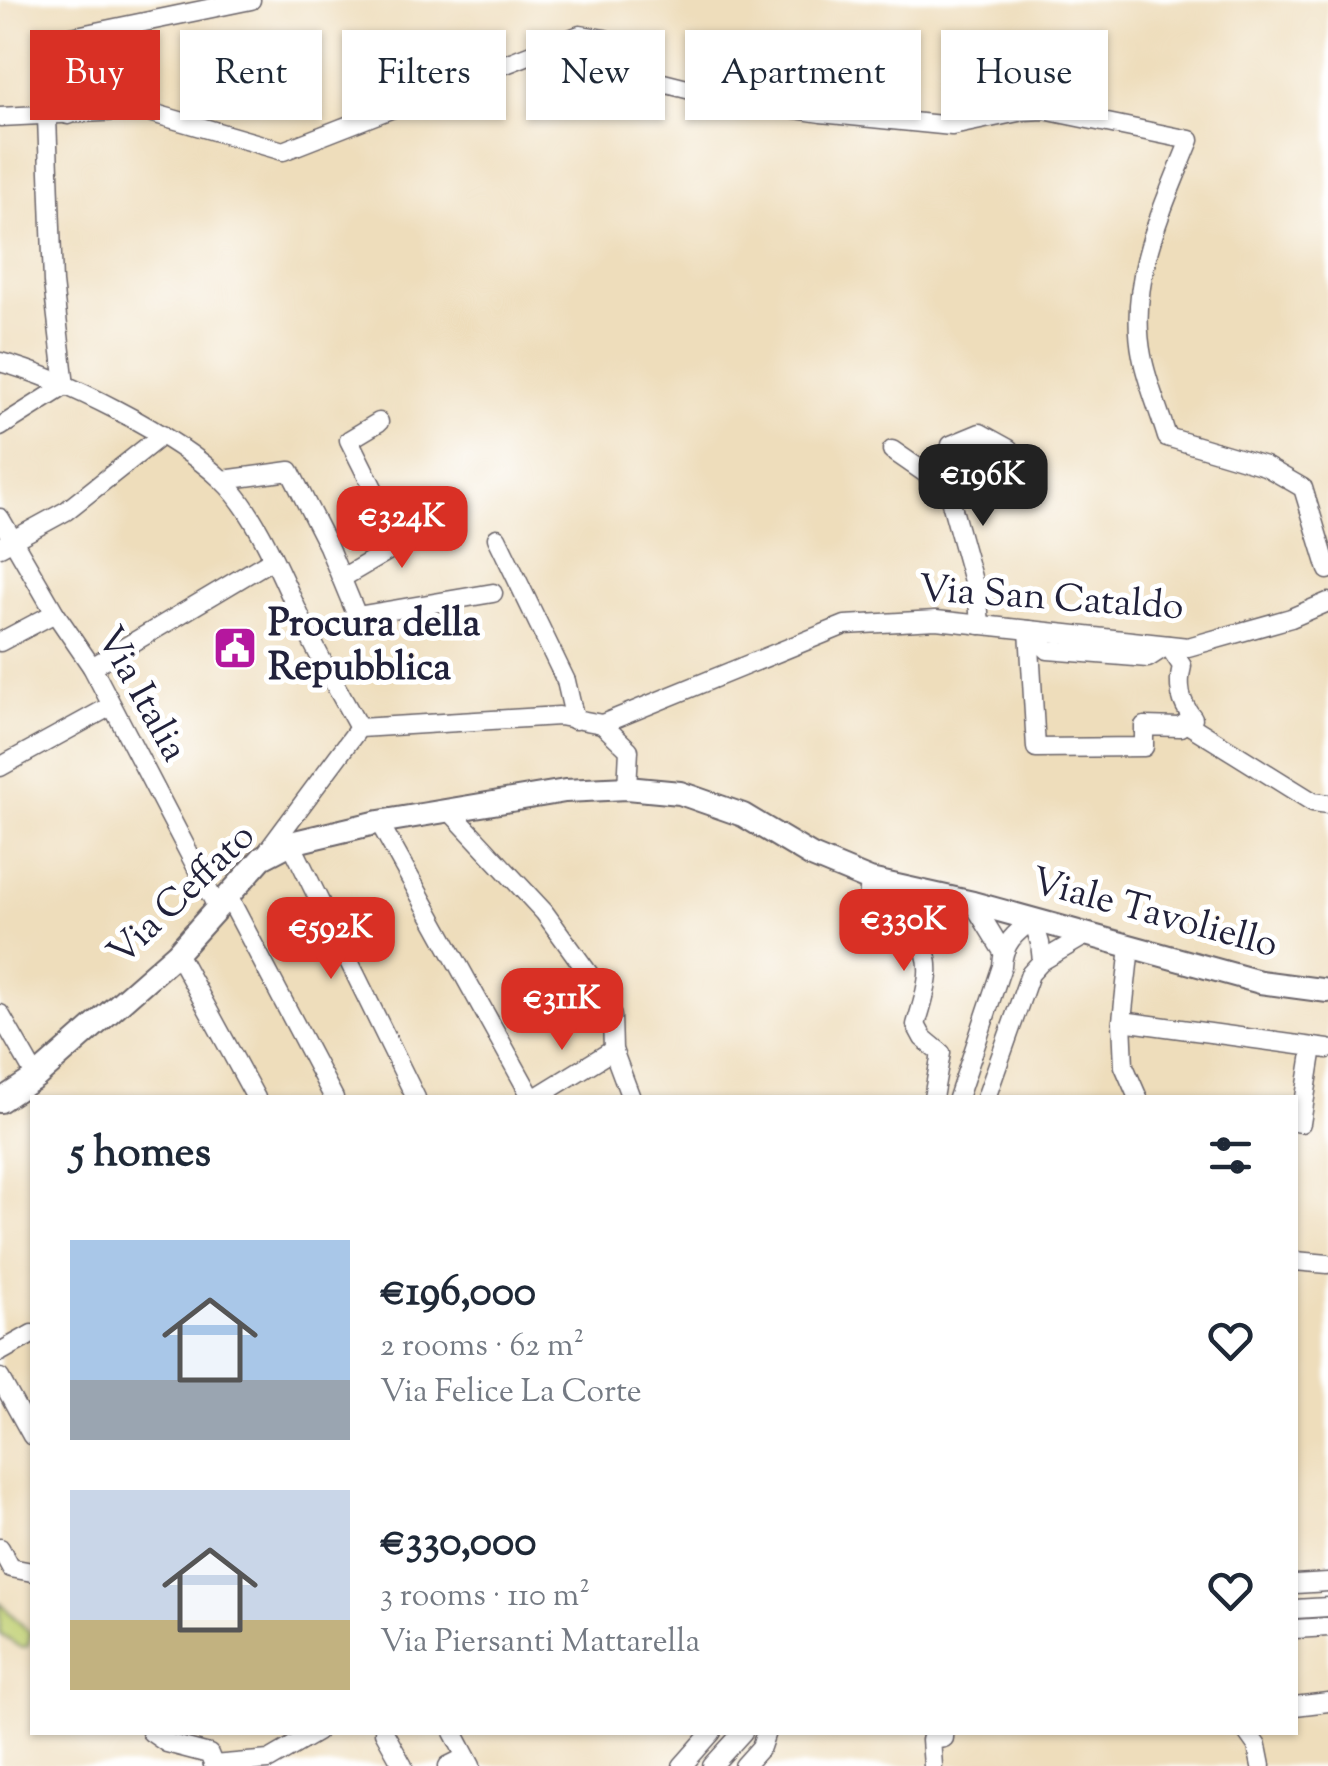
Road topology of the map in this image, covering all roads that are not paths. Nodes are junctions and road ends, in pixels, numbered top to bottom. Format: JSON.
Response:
{"nodes":[{"id":1,"x":251,"y":0,"type":"edge"},
{"id":2,"x":102,"y":30,"type":"edge"},
{"id":3,"x":160,"y":115,"type":"edge"},
{"id":4,"x":0,"y":117,"type":"edge"},
{"id":5,"x":30,"y":117,"type":"edge"},
{"id":6,"x":47,"y":120,"type":"edge"},
{"id":7,"x":0,"y":362,"type":"edge"},
{"id":8,"x":65,"y":386,"type":"junction"},
{"id":9,"x":379,"y":422,"type":"dead end"},
{"id":10,"x":0,"y":427,"type":"edge"},
{"id":11,"x":162,"y":435,"type":"junction"},
{"id":12,"x":1009,"y":449,"type":"dead end"},
{"id":13,"x":892,"y":450,"type":"dead end"},
{"id":14,"x":223,"y":480,"type":"junction"},
{"id":15,"x":947,"y":488,"type":"junction"},
{"id":16,"x":0,"y":518,"type":"edge"},
{"id":17,"x":437,"y":522,"type":"dead end"},
{"id":18,"x":497,"y":538,"type":"dead end"},
{"id":19,"x":6,"y":544,"type":"edge"},
{"id":20,"x":401,"y":544,"type":"junction"},
{"id":21,"x":273,"y":559,"type":"junction"},
{"id":22,"x":1328,"y":570,"type":"edge"},
{"id":23,"x":342,"y":578,"type":"junction"},
{"id":24,"x":493,"y":592,"type":"dead end"},
{"id":25,"x":1328,"y":602,"type":"edge"},
{"id":26,"x":55,"y":613,"type":"junction"},
{"id":27,"x":980,"y":624,"type":"junction"},
{"id":28,"x":1028,"y":630,"type":"junction"},
{"id":29,"x":0,"y":642,"type":"edge"},
{"id":30,"x":1168,"y":645,"type":"junction"},
{"id":31,"x":92,"y":667,"type":"junction"},
{"id":32,"x":112,"y":706,"type":"junction"},
{"id":33,"x":576,"y":720,"type":"junction"},
{"id":34,"x":1186,"y":723,"type":"junction"},
{"id":35,"x":602,"y":724,"type":"junction"},
{"id":36,"x":359,"y":728,"type":"junction"},
{"id":37,"x":0,"y":767,"type":"edge"},
{"id":38,"x":626,"y":788,"type":"junction"},
{"id":39,"x":1328,"y":804,"type":"edge"},
{"id":40,"x":450,"y":811,"type":"junction"},
{"id":41,"x":380,"y":822,"type":"junction"},
{"id":42,"x":291,"y":843,"type":"junction"},
{"id":43,"x":262,"y":858,"type":"junction"},
{"id":44,"x":870,"y":880,"type":"junction"},
{"id":45,"x":223,"y":901,"type":"junction"},
{"id":46,"x":972,"y":903,"type":"junction"},
{"id":47,"x":1033,"y":920,"type":"junction"},
{"id":48,"x":1086,"y":935,"type":"junction"},
{"id":49,"x":1130,"y":946,"type":"junction"},
{"id":50,"x":1003,"y":952,"type":"junction"},
{"id":51,"x":177,"y":953,"type":"junction"},
{"id":52,"x":1042,"y":961,"type":"junction"},
{"id":53,"x":1328,"y":990,"type":"edge"},
{"id":54,"x":0,"y":1014,"type":"edge"},
{"id":55,"x":1122,"y":1021,"type":"junction"},
{"id":56,"x":1320,"y":1048,"type":"edge"},
{"id":57,"x":613,"y":1050,"type":"junction"},
{"id":58,"x":36,"y":1077,"type":"junction"},
{"id":59,"x":254,"y":1095,"type":"edge"},
{"id":60,"x":332,"y":1095,"type":"edge"},
{"id":61,"x":415,"y":1095,"type":"edge"},
{"id":62,"x":532,"y":1095,"type":"edge"},
{"id":63,"x":539,"y":1095,"type":"edge"},
{"id":64,"x":631,"y":1095,"type":"edge"},
{"id":65,"x":934,"y":1095,"type":"edge"},
{"id":66,"x":959,"y":1095,"type":"edge"},
{"id":67,"x":987,"y":1095,"type":"edge"},
{"id":68,"x":1137,"y":1095,"type":"edge"},
{"id":69,"x":0,"y":1101,"type":"edge"},
{"id":70,"x":1298,"y":1122,"type":"edge"},
{"id":71,"x":1298,"y":1260,"type":"edge"},
{"id":72,"x":1328,"y":1264,"type":"edge"},
{"id":73,"x":30,"y":1335,"type":"edge"},
{"id":74,"x":0,"y":1352,"type":"edge"},
{"id":75,"x":0,"y":1378,"type":"edge"},
{"id":76,"x":30,"y":1432,"type":"edge"},
{"id":77,"x":0,"y":1548,"type":"edge"},
{"id":78,"x":30,"y":1572,"type":"edge"},
{"id":79,"x":1328,"y":1582,"type":"edge"},
{"id":80,"x":1298,"y":1584,"type":"edge"},
{"id":81,"x":1328,"y":1607,"type":"edge"},
{"id":82,"x":1298,"y":1609,"type":"edge"},
{"id":83,"x":1328,"y":1628,"type":"edge"},
{"id":84,"x":1298,"y":1629,"type":"edge"},
{"id":85,"x":1328,"y":1702,"type":"edge"},
{"id":86,"x":1298,"y":1706,"type":"edge"},
{"id":87,"x":156,"y":1735,"type":"edge"},
{"id":88,"x":312,"y":1735,"type":"edge"},
{"id":89,"x":386,"y":1735,"type":"edge"},
{"id":90,"x":455,"y":1735,"type":"edge"},
{"id":91,"x":709,"y":1735,"type":"edge"},
{"id":92,"x":740,"y":1735,"type":"edge"},
{"id":93,"x":765,"y":1735,"type":"edge"},
{"id":94,"x":944,"y":1735,"type":"edge"},
{"id":95,"x":1249,"y":1735,"type":"edge"},
{"id":96,"x":469,"y":1761,"type":"edge"},
{"id":97,"x":214,"y":1765,"type":"edge"},
{"id":98,"x":403,"y":1766,"type":"edge"},
{"id":99,"x":448,"y":1766,"type":"edge"},
{"id":100,"x":682,"y":1766,"type":"edge"},
{"id":101,"x":712,"y":1766,"type":"edge"},
{"id":102,"x":744,"y":1766,"type":"edge"},
{"id":103,"x":934,"y":1766,"type":"edge"},
{"id":104,"x":1260,"y":1766,"type":"edge"}],
"edges":[{"from":1,"to":2,"type":"street"},
{"from":3,"to":22,"type":"street"},
{"from":4,"to":5,"type":"street"},
{"from":6,"to":8,"type":"street"},
{"from":7,"to":8,"type":"street"},
{"from":8,"to":10,"type":"street"},
{"from":8,"to":11,"type":"street"},
{"from":9,"to":20,"type":"street"},
{"from":11,"to":14,"type":"street"},
{"from":11,"to":19,"type":"street"},
{"from":12,"to":15,"type":"street"},
{"from":13,"to":15,"type":"street"},
{"from":14,"to":21,"type":"street"},
{"from":14,"to":23,"type":"street"},
{"from":15,"to":27,"type":"street"},
{"from":16,"to":19,"type":"street","name":"Via Italia"},
{"from":17,"to":20,"type":"street"},
{"from":18,"to":33,"type":"street"},
{"from":19,"to":26,"type":"street","name":"Via Italia"},
{"from":20,"to":23,"type":"street"},
{"from":21,"to":31,"type":"street"},
{"from":21,"to":36,"type":"street"},
{"from":23,"to":24,"type":"street"},
{"from":25,"to":30,"type":"street","name":"Via San Cataldo"},
{"from":26,"to":29,"type":"street"},
{"from":26,"to":31,"type":"street","name":"Via Italia"},
{"from":27,"to":28,"type":"street","name":"Via San Cataldo"},
{"from":27,"to":35,"type":"street","name":"Via San Cataldo"},
{"from":28,"to":30,"type":"street","name":"Via San Cataldo"},
{"from":28,"to":34,"type":"street"},
{"from":30,"to":34,"type":"street"},
{"from":31,"to":32,"type":"street","name":"Via Italia"},
{"from":32,"to":37,"type":"street"},
{"from":32,"to":45,"type":"street","name":"Via Italia"},
{"from":33,"to":35,"type":"street"},
{"from":33,"to":36,"type":"street"},
{"from":34,"to":39,"type":"street"},
{"from":35,"to":38,"type":"street"},
{"from":36,"to":43,"type":"street"},
{"from":38,"to":40,"type":"main road","name":"Via Ceffato"},
{"from":38,"to":44,"type":"main road","name":"Viale Tavoliello"},
{"from":40,"to":41,"type":"main road","name":"Via Ceffato"},
{"from":40,"to":57,"type":"street"},
{"from":41,"to":42,"type":"main road","name":"Via Ceffato"},
{"from":41,"to":62,"type":"street"},
{"from":42,"to":43,"type":"main road","name":"Via Ceffato"},
{"from":42,"to":61,"type":"street"},
{"from":43,"to":45,"type":"main road","name":"Via Ceffato"},
{"from":44,"to":46,"type":"main road","name":"Viale Tavoliello"},
{"from":44,"to":65,"type":"street"},
{"from":45,"to":51,"type":"main road","name":"Via Ceffato"},
{"from":45,"to":60,"type":"street","name":"Via Italia"},
{"from":46,"to":47,"type":"main road","name":"Viale Tavoliello"},
{"from":46,"to":50,"type":"street"},
{"from":47,"to":48,"type":"main road","name":"Viale Tavoliello"},
{"from":47,"to":50,"type":"street"},
{"from":47,"to":52,"type":"street"},
{"from":48,"to":49,"type":"main road","name":"Viale Tavoliello"},
{"from":48,"to":52,"type":"street"},
{"from":49,"to":53,"type":"main road","name":"Viale Tavoliello"},
{"from":49,"to":55,"type":"street"},
{"from":50,"to":66,"type":"street"},
{"from":51,"to":58,"type":"main road","name":"Via Ceffato"},
{"from":51,"to":59,"type":"street"},
{"from":52,"to":67,"type":"street"},
{"from":54,"to":58,"type":"street"},
{"from":55,"to":56,"type":"street"},
{"from":55,"to":68,"type":"street"},
{"from":56,"to":70,"type":"street"},
{"from":57,"to":63,"type":"street"},
{"from":57,"to":64,"type":"street"},
{"from":58,"to":69,"type":"main road","name":"Via Ceffato"},
{"from":71,"to":72,"type":"street"},
{"from":73,"to":74,"type":"street"},
{"from":75,"to":76,"type":"street"},
{"from":77,"to":78,"type":"street"},
{"from":79,"to":80,"type":"street"},
{"from":81,"to":82,"type":"street"},
{"from":83,"to":84,"type":"street"},
{"from":85,"to":86,"type":"street"},
{"from":87,"to":97,"type":"street"},
{"from":88,"to":97,"type":"street"},
{"from":89,"to":98,"type":"street"},
{"from":90,"to":96,"type":"street"},
{"from":91,"to":100,"type":"street"},
{"from":92,"to":101,"type":"street"},
{"from":93,"to":102,"type":"street"},
{"from":94,"to":103,"type":"street"},
{"from":95,"to":104,"type":"street"},
{"from":96,"to":99,"type":"street"}]}
